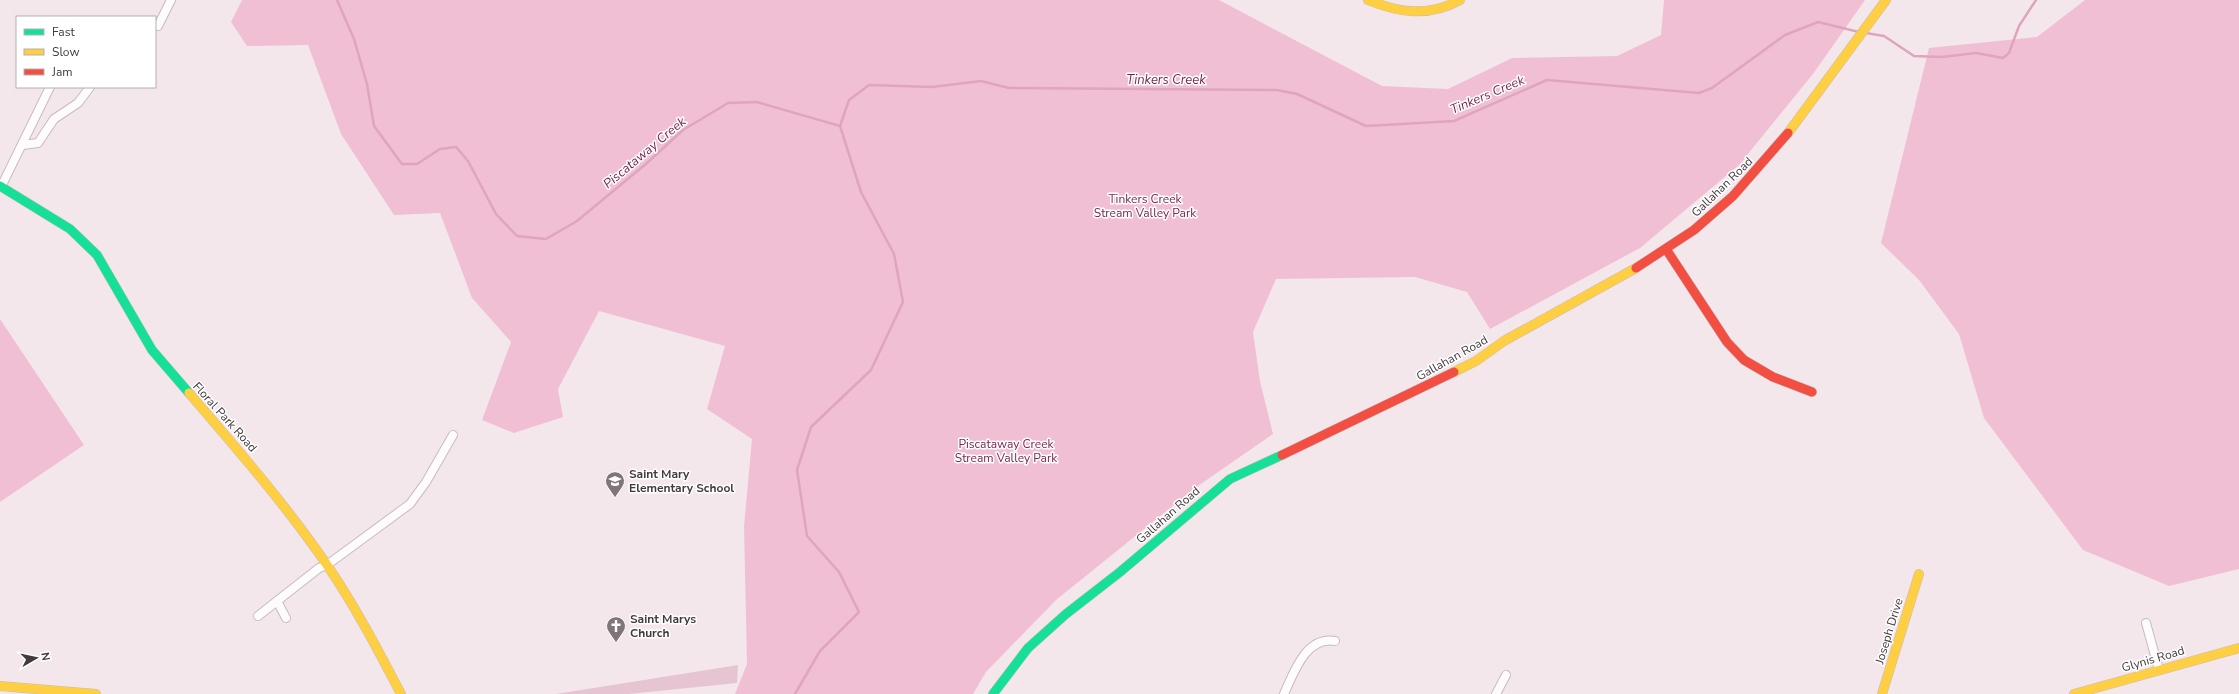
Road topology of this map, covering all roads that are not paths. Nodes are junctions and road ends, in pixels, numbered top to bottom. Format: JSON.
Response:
{"nodes":[{"id":1,"x":171,"y":0,"type":"edge"},
{"id":2,"x":1368,"y":0,"type":"edge"},
{"id":3,"x":1460,"y":0,"type":"edge"},
{"id":4,"x":1886,"y":0,"type":"edge"},
{"id":5,"x":158,"y":26,"type":"dead end"},
{"id":6,"x":50,"y":88,"type":"edge"},
{"id":7,"x":89,"y":88,"type":"edge"},
{"id":8,"x":23,"y":145,"type":"junction"},
{"id":9,"x":1,"y":186,"type":"edge"},
{"id":10,"x":1666,"y":249,"type":"junction"},
{"id":11,"x":1812,"y":392,"type":"dead end"},
{"id":12,"x":453,"y":434,"type":"dead end"},
{"id":13,"x":327,"y":565,"type":"junction"},
{"id":14,"x":1919,"y":574,"type":"dead end"},
{"id":15,"x":278,"y":601,"type":"junction"},
{"id":16,"x":258,"y":616,"type":"dead end"},
{"id":17,"x":286,"y":618,"type":"dead end"},
{"id":18,"x":2146,"y":624,"type":"dead end"},
{"id":19,"x":1335,"y":641,"type":"dead end"},
{"id":20,"x":2239,"y":648,"type":"edge"},
{"id":21,"x":2159,"y":670,"type":"junction"},
{"id":22,"x":1506,"y":675,"type":"dead end"},
{"id":23,"x":0,"y":686,"type":"edge"},
{"id":24,"x":96,"y":694,"type":"edge"},
{"id":25,"x":401,"y":694,"type":"edge"},
{"id":26,"x":993,"y":694,"type":"edge"},
{"id":27,"x":1284,"y":694,"type":"edge"},
{"id":28,"x":1496,"y":694,"type":"edge"},
{"id":29,"x":1882,"y":694,"type":"edge"},
{"id":30,"x":2074,"y":694,"type":"edge"}],
"edges":[{"from":1,"to":5,"type":"street"},
{"from":2,"to":3,"type":"street"},
{"from":4,"to":10,"type":"street","name":"Gallahan Road"},
{"from":6,"to":8,"type":"street"},
{"from":7,"to":8,"type":"street"},
{"from":8,"to":9,"type":"street"},
{"from":9,"to":13,"type":"street","name":"Floral Park Road"},
{"from":10,"to":11,"type":"street"},
{"from":10,"to":26,"type":"street","name":"Gallahan Road"},
{"from":12,"to":13,"type":"street"},
{"from":13,"to":15,"type":"street"},
{"from":13,"to":25,"type":"street","name":"Floral Park Road"},
{"from":14,"to":29,"type":"street","name":"Joseph Drive"},
{"from":15,"to":16,"type":"street"},
{"from":15,"to":17,"type":"street"},
{"from":18,"to":21,"type":"street"},
{"from":19,"to":27,"type":"street"},
{"from":20,"to":21,"type":"street","name":"Glynis Road"},
{"from":21,"to":30,"type":"street","name":"Glynis Road"},
{"from":22,"to":28,"type":"street"},
{"from":23,"to":24,"type":"street"}]}
